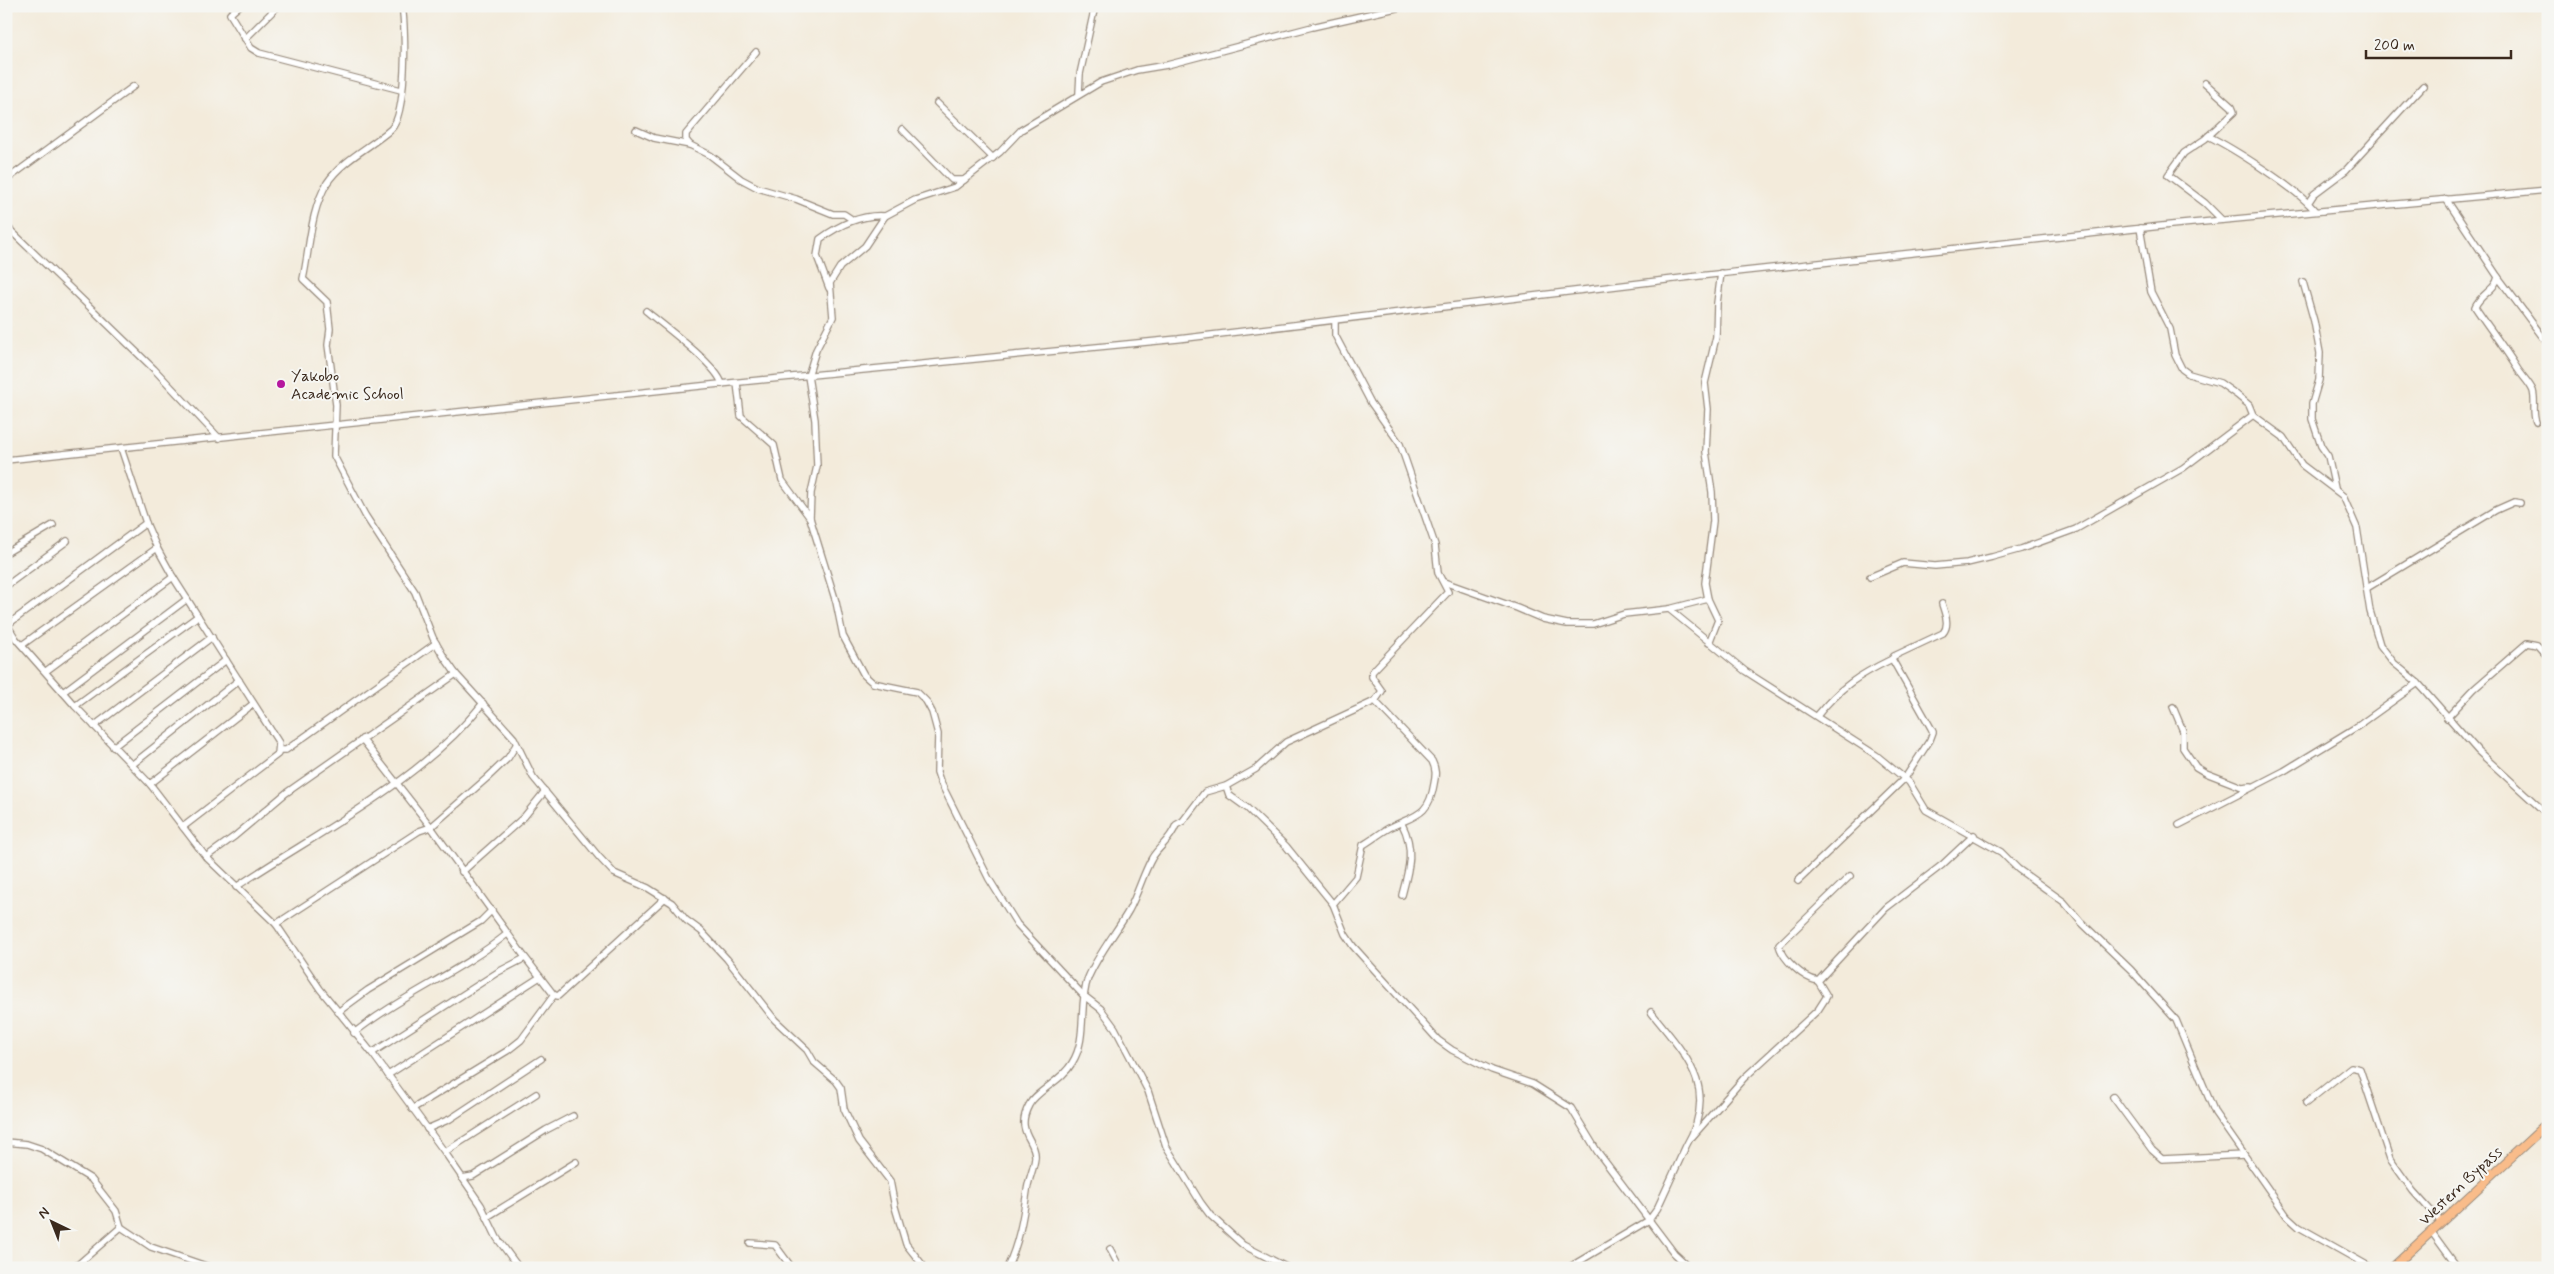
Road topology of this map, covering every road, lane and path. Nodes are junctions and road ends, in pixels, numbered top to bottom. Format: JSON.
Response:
{"nodes":[{"id":1,"x":239,"y":6,"type":"edge"},
{"id":2,"x":278,"y":6,"type":"edge"},
{"id":3,"x":402,"y":6,"type":"edge"},
{"id":4,"x":1095,"y":6,"type":"edge"},
{"id":5,"x":1405,"y":6,"type":"edge"},
{"id":6,"x":245,"y":39,"type":"junction"},
{"id":7,"x":756,"y":52,"type":"dead end"},
{"id":8,"x":2205,"y":82,"type":"dead end"},
{"id":9,"x":134,"y":86,"type":"dead end"},
{"id":10,"x":2423,"y":86,"type":"dead end"},
{"id":11,"x":401,"y":90,"type":"junction"},
{"id":12,"x":1079,"y":92,"type":"junction"},
{"id":13,"x":937,"y":103,"type":"dead end"},
{"id":14,"x":902,"y":129,"type":"dead end"},
{"id":15,"x":636,"y":130,"type":"dead end"},
{"id":16,"x":2208,"y":136,"type":"junction"},
{"id":17,"x":690,"y":145,"type":"junction"},
{"id":18,"x":993,"y":158,"type":"junction"},
{"id":19,"x":6,"y":180,"type":"edge"},
{"id":20,"x":964,"y":180,"type":"junction"},
{"id":21,"x":2548,"y":190,"type":"edge"},
{"id":22,"x":2446,"y":199,"type":"junction"},
{"id":23,"x":2308,"y":203,"type":"junction"},
{"id":24,"x":2315,"y":211,"type":"junction"},
{"id":25,"x":885,"y":216,"type":"junction"},
{"id":26,"x":853,"y":220,"type":"junction"},
{"id":27,"x":2222,"y":220,"type":"junction"},
{"id":28,"x":6,"y":226,"type":"edge"},
{"id":29,"x":2140,"y":228,"type":"junction"},
{"id":30,"x":1721,"y":273,"type":"junction"},
{"id":31,"x":2498,"y":277,"type":"junction"},
{"id":32,"x":2303,"y":282,"type":"dead end"},
{"id":33,"x":830,"y":289,"type":"junction"},
{"id":34,"x":646,"y":311,"type":"dead end"},
{"id":35,"x":1335,"y":322,"type":"junction"},
{"id":36,"x":2548,"y":344,"type":"edge"},
{"id":37,"x":808,"y":376,"type":"junction"},
{"id":38,"x":722,"y":384,"type":"junction"},
{"id":39,"x":737,"y":384,"type":"junction"},
{"id":40,"x":2253,"y":415,"type":"junction"},
{"id":41,"x":2536,"y":422,"type":"dead end"},
{"id":42,"x":337,"y":426,"type":"junction"},
{"id":43,"x":218,"y":438,"type":"junction"},
{"id":44,"x":122,"y":448,"type":"junction"},
{"id":45,"x":6,"y":460,"type":"edge"},
{"id":46,"x":2335,"y":488,"type":"junction"},
{"id":47,"x":2520,"y":503,"type":"dead end"},
{"id":48,"x":810,"y":518,"type":"junction"},
{"id":49,"x":146,"y":522,"type":"junction"},
{"id":50,"x":54,"y":525,"type":"dead end"},
{"id":51,"x":67,"y":541,"type":"dead end"},
{"id":52,"x":157,"y":548,"type":"junction"},
{"id":53,"x":6,"y":553,"type":"edge"},
{"id":54,"x":173,"y":577,"type":"junction"},
{"id":55,"x":1870,"y":577,"type":"dead end"},
{"id":56,"x":1444,"y":582,"type":"junction"},
{"id":57,"x":6,"y":586,"type":"edge"},
{"id":58,"x":2368,"y":588,"type":"junction"},
{"id":59,"x":1708,"y":599,"type":"junction"},
{"id":60,"x":187,"y":600,"type":"junction"},
{"id":61,"x":1942,"y":604,"type":"dead end"},
{"id":62,"x":1669,"y":609,"type":"junction"},
{"id":63,"x":198,"y":616,"type":"junction"},
{"id":64,"x":7,"y":624,"type":"edge"},
{"id":65,"x":212,"y":637,"type":"junction"},
{"id":66,"x":1709,"y":643,"type":"junction"},
{"id":67,"x":436,"y":644,"type":"junction"},
{"id":68,"x":22,"y":645,"type":"junction"},
{"id":69,"x":2548,"y":657,"type":"edge"},
{"id":70,"x":226,"y":660,"type":"junction"},
{"id":71,"x":1892,"y":660,"type":"junction"},
{"id":72,"x":46,"y":671,"type":"junction"},
{"id":73,"x":456,"y":674,"type":"junction"},
{"id":74,"x":239,"y":680,"type":"junction"},
{"id":75,"x":2418,"y":683,"type":"junction"},
{"id":76,"x":63,"y":692,"type":"junction"},
{"id":77,"x":1375,"y":701,"type":"junction"},
{"id":78,"x":482,"y":703,"type":"junction"},
{"id":79,"x":254,"y":704,"type":"junction"},
{"id":80,"x":75,"y":706,"type":"junction"},
{"id":81,"x":2173,"y":707,"type":"dead end"},
{"id":82,"x":1817,"y":716,"type":"junction"},
{"id":83,"x":2447,"y":718,"type":"junction"},
{"id":84,"x":94,"y":726,"type":"junction"},
{"id":85,"x":362,"y":739,"type":"junction"},
{"id":86,"x":516,"y":745,"type":"junction"},
{"id":87,"x":113,"y":746,"type":"junction"},
{"id":88,"x":280,"y":750,"type":"junction"},
{"id":89,"x":133,"y":764,"type":"junction"},
{"id":90,"x":1905,"y":778,"type":"junction"},
{"id":91,"x":2265,"y":781,"type":"junction"},
{"id":92,"x":150,"y":784,"type":"junction"},
{"id":93,"x":398,"y":784,"type":"junction"},
{"id":94,"x":1226,"y":786,"type":"junction"},
{"id":95,"x":545,"y":791,"type":"junction"},
{"id":96,"x":2548,"y":815,"type":"edge"},
{"id":97,"x":1402,"y":824,"type":"junction"},
{"id":98,"x":2179,"y":825,"type":"dead end"},
{"id":99,"x":183,"y":827,"type":"junction"},
{"id":100,"x":431,"y":827,"type":"junction"},
{"id":101,"x":1974,"y":835,"type":"junction"},
{"id":102,"x":206,"y":857,"type":"junction"},
{"id":103,"x":462,"y":872,"type":"junction"},
{"id":104,"x":1850,"y":876,"type":"dead end"},
{"id":105,"x":1798,"y":881,"type":"dead end"},
{"id":106,"x":236,"y":886,"type":"junction"},
{"id":107,"x":1402,"y":895,"type":"dead end"},
{"id":108,"x":665,"y":898,"type":"junction"},
{"id":109,"x":1333,"y":904,"type":"junction"},
{"id":110,"x":492,"y":910,"type":"junction"},
{"id":111,"x":276,"y":924,"type":"junction"},
{"id":112,"x":508,"y":934,"type":"junction"},
{"id":113,"x":525,"y":958,"type":"junction"},
{"id":114,"x":540,"y":977,"type":"junction"},
{"id":115,"x":1818,"y":981,"type":"junction"},
{"id":116,"x":554,"y":995,"type":"junction"},
{"id":117,"x":1083,"y":995,"type":"junction"},
{"id":118,"x":338,"y":1012,"type":"junction"},
{"id":119,"x":1651,"y":1012,"type":"dead end"},
{"id":120,"x":354,"y":1034,"type":"junction"},
{"id":121,"x":372,"y":1053,"type":"junction"},
{"id":122,"x":541,"y":1059,"type":"dead end"},
{"id":123,"x":388,"y":1075,"type":"junction"},
{"id":124,"x":536,"y":1094,"type":"dead end"},
{"id":125,"x":2113,"y":1097,"type":"dead end"},
{"id":126,"x":2306,"y":1103,"type":"dead end"},
{"id":127,"x":412,"y":1109,"type":"junction"},
{"id":128,"x":574,"y":1116,"type":"dead end"},
{"id":129,"x":2548,"y":1122,"type":"edge"},
{"id":130,"x":427,"y":1129,"type":"junction"},
{"id":131,"x":1692,"y":1137,"type":"junction"},
{"id":132,"x":6,"y":1142,"type":"edge"},
{"id":133,"x":445,"y":1152,"type":"junction"},
{"id":134,"x":2244,"y":1155,"type":"junction"},
{"id":135,"x":576,"y":1162,"type":"dead end"},
{"id":136,"x":462,"y":1178,"type":"junction"},
{"id":137,"x":487,"y":1217,"type":"junction"},
{"id":138,"x":1649,"y":1220,"type":"junction"},
{"id":139,"x":2441,"y":1222,"type":"junction"},
{"id":140,"x":121,"y":1227,"type":"junction"},
{"id":141,"x":2431,"y":1231,"type":"junction"},
{"id":142,"x":750,"y":1243,"type":"dead end"},
{"id":143,"x":1110,"y":1249,"type":"dead end"},
{"id":144,"x":74,"y":1268,"type":"edge"},
{"id":145,"x":212,"y":1268,"type":"edge"},
{"id":146,"x":519,"y":1268,"type":"edge"},
{"id":147,"x":792,"y":1268,"type":"edge"},
{"id":148,"x":925,"y":1268,"type":"edge"},
{"id":149,"x":1007,"y":1268,"type":"edge"},
{"id":150,"x":1120,"y":1268,"type":"edge"},
{"id":151,"x":1288,"y":1268,"type":"edge"},
{"id":152,"x":1568,"y":1268,"type":"edge"},
{"id":153,"x":1690,"y":1268,"type":"edge"},
{"id":154,"x":2372,"y":1268,"type":"edge"},
{"id":155,"x":2392,"y":1268,"type":"edge"},
{"id":156,"x":2458,"y":1268,"type":"edge"}],
"edges":[{"from":1,"to":6,"type":"street"},
{"from":2,"to":6,"type":"street"},
{"from":3,"to":11,"type":"street"},
{"from":4,"to":12,"type":"street"},
{"from":5,"to":12,"type":"street"},
{"from":6,"to":11,"type":"street"},
{"from":7,"to":17,"type":"street"},
{"from":8,"to":16,"type":"street"},
{"from":9,"to":19,"type":"street"},
{"from":10,"to":23,"type":"street"},
{"from":11,"to":42,"type":"street"},
{"from":12,"to":18,"type":"street"},
{"from":13,"to":18,"type":"street"},
{"from":14,"to":20,"type":"street"},
{"from":15,"to":17,"type":"street"},
{"from":16,"to":23,"type":"street"},
{"from":16,"to":27,"type":"street"},
{"from":17,"to":26,"type":"street"},
{"from":18,"to":20,"type":"street"},
{"from":20,"to":25,"type":"street"},
{"from":21,"to":22,"type":"street"},
{"from":22,"to":24,"type":"street"},
{"from":22,"to":31,"type":"street"},
{"from":23,"to":24,"type":"street"},
{"from":24,"to":27,"type":"street"},
{"from":25,"to":26,"type":"street"},
{"from":25,"to":33,"type":"street"},
{"from":26,"to":33,"type":"street"},
{"from":27,"to":29,"type":"street"},
{"from":28,"to":43,"type":"street"},
{"from":29,"to":30,"type":"street"},
{"from":29,"to":40,"type":"street"},
{"from":30,"to":35,"type":"street"},
{"from":30,"to":59,"type":"street"},
{"from":31,"to":36,"type":"street"},
{"from":31,"to":41,"type":"street"},
{"from":32,"to":46,"type":"street"},
{"from":33,"to":37,"type":"street"},
{"from":34,"to":38,"type":"street"},
{"from":35,"to":37,"type":"street"},
{"from":35,"to":56,"type":"street"},
{"from":37,"to":39,"type":"street"},
{"from":37,"to":48,"type":"street"},
{"from":38,"to":39,"type":"street"},
{"from":38,"to":42,"type":"street"},
{"from":39,"to":48,"type":"street"},
{"from":40,"to":46,"type":"street"},
{"from":40,"to":55,"type":"street"},
{"from":42,"to":43,"type":"street"},
{"from":42,"to":67,"type":"street"},
{"from":43,"to":44,"type":"street"},
{"from":44,"to":45,"type":"street"},
{"from":44,"to":49,"type":"street"},
{"from":46,"to":58,"type":"street"},
{"from":47,"to":58,"type":"street"},
{"from":48,"to":117,"type":"street"},
{"from":49,"to":52,"type":"street"},
{"from":49,"to":64,"type":"street"},
{"from":50,"to":53,"type":"street"},
{"from":51,"to":57,"type":"street"},
{"from":52,"to":54,"type":"street"},
{"from":52,"to":68,"type":"street"},
{"from":54,"to":60,"type":"street"},
{"from":54,"to":72,"type":"street"},
{"from":56,"to":62,"type":"street"},
{"from":56,"to":77,"type":"street"},
{"from":58,"to":75,"type":"street"},
{"from":59,"to":62,"type":"street"},
{"from":59,"to":66,"type":"street"},
{"from":60,"to":63,"type":"street"},
{"from":60,"to":76,"type":"street"},
{"from":61,"to":71,"type":"street"},
{"from":62,"to":66,"type":"street"},
{"from":63,"to":65,"type":"street"},
{"from":63,"to":80,"type":"street"},
{"from":64,"to":68,"type":"street"},
{"from":65,"to":70,"type":"street"},
{"from":65,"to":84,"type":"street"},
{"from":66,"to":82,"type":"street"},
{"from":67,"to":73,"type":"street"},
{"from":67,"to":88,"type":"street"},
{"from":68,"to":72,"type":"street"},
{"from":69,"to":83,"type":"street"},
{"from":70,"to":74,"type":"street"},
{"from":70,"to":87,"type":"street"},
{"from":71,"to":82,"type":"street"},
{"from":71,"to":90,"type":"street"},
{"from":72,"to":76,"type":"street"},
{"from":73,"to":78,"type":"street"},
{"from":73,"to":85,"type":"street"},
{"from":74,"to":79,"type":"street"},
{"from":74,"to":89,"type":"street"},
{"from":75,"to":83,"type":"street"},
{"from":75,"to":91,"type":"street"},
{"from":76,"to":80,"type":"street"},
{"from":77,"to":94,"type":"street"},
{"from":77,"to":97,"type":"street"},
{"from":78,"to":86,"type":"street"},
{"from":78,"to":93,"type":"street"},
{"from":79,"to":88,"type":"street"},
{"from":79,"to":92,"type":"street"},
{"from":80,"to":84,"type":"street"},
{"from":81,"to":91,"type":"street"},
{"from":82,"to":90,"type":"street"},
{"from":83,"to":96,"type":"street"},
{"from":84,"to":87,"type":"street"},
{"from":85,"to":93,"type":"street"},
{"from":85,"to":102,"type":"street"},
{"from":86,"to":95,"type":"street"},
{"from":86,"to":100,"type":"street"},
{"from":87,"to":89,"type":"street"},
{"from":88,"to":99,"type":"street"},
{"from":89,"to":92,"type":"street"},
{"from":90,"to":101,"type":"street"},
{"from":90,"to":105,"type":"street"},
{"from":91,"to":98,"type":"street"},
{"from":92,"to":99,"type":"street"},
{"from":93,"to":100,"type":"street"},
{"from":93,"to":106,"type":"street"},
{"from":94,"to":109,"type":"street"},
{"from":94,"to":117,"type":"street"},
{"from":95,"to":103,"type":"street"},
{"from":95,"to":108,"type":"street"},
{"from":97,"to":107,"type":"street"},
{"from":97,"to":109,"type":"street"},
{"from":99,"to":102,"type":"street"},
{"from":100,"to":103,"type":"street"},
{"from":100,"to":111,"type":"street"},
{"from":101,"to":115,"type":"street"},
{"from":101,"to":134,"type":"street"},
{"from":102,"to":106,"type":"street"},
{"from":103,"to":110,"type":"street"},
{"from":104,"to":115,"type":"street"},
{"from":106,"to":111,"type":"street"},
{"from":108,"to":116,"type":"street"},
{"from":108,"to":148,"type":"street"},
{"from":109,"to":138,"type":"street"},
{"from":110,"to":112,"type":"street"},
{"from":110,"to":118,"type":"street"},
{"from":111,"to":118,"type":"street"},
{"from":112,"to":113,"type":"street"},
{"from":112,"to":120,"type":"street"},
{"from":113,"to":114,"type":"street"},
{"from":113,"to":121,"type":"street"},
{"from":114,"to":116,"type":"street"},
{"from":114,"to":123,"type":"street"},
{"from":115,"to":131,"type":"street"},
{"from":116,"to":127,"type":"street"},
{"from":117,"to":149,"type":"street"},
{"from":117,"to":151,"type":"street"},
{"from":118,"to":120,"type":"street"},
{"from":119,"to":131,"type":"street"},
{"from":120,"to":121,"type":"street"},
{"from":121,"to":123,"type":"street"},
{"from":122,"to":130,"type":"street"},
{"from":123,"to":127,"type":"street"},
{"from":124,"to":133,"type":"street"},
{"from":125,"to":134,"type":"street"},
{"from":126,"to":139,"type":"street"},
{"from":127,"to":130,"type":"street"},
{"from":128,"to":136,"type":"street"},
{"from":129,"to":139,"type":"main road","name":"Western Bypass"},
{"from":130,"to":133,"type":"street"},
{"from":131,"to":138,"type":"street"},
{"from":132,"to":140,"type":"street"},
{"from":133,"to":136,"type":"street"},
{"from":134,"to":154,"type":"street"},
{"from":135,"to":137,"type":"street"},
{"from":136,"to":137,"type":"street"},
{"from":137,"to":146,"type":"street"},
{"from":138,"to":152,"type":"street"},
{"from":138,"to":153,"type":"street"},
{"from":139,"to":141,"type":"main road","name":"Western Bypass"},
{"from":140,"to":144,"type":"street"},
{"from":140,"to":145,"type":"street"},
{"from":141,"to":155,"type":"main road","name":"Western Bypass"},
{"from":141,"to":156,"type":"street"},
{"from":142,"to":147,"type":"street"},
{"from":143,"to":150,"type":"street"}]}
